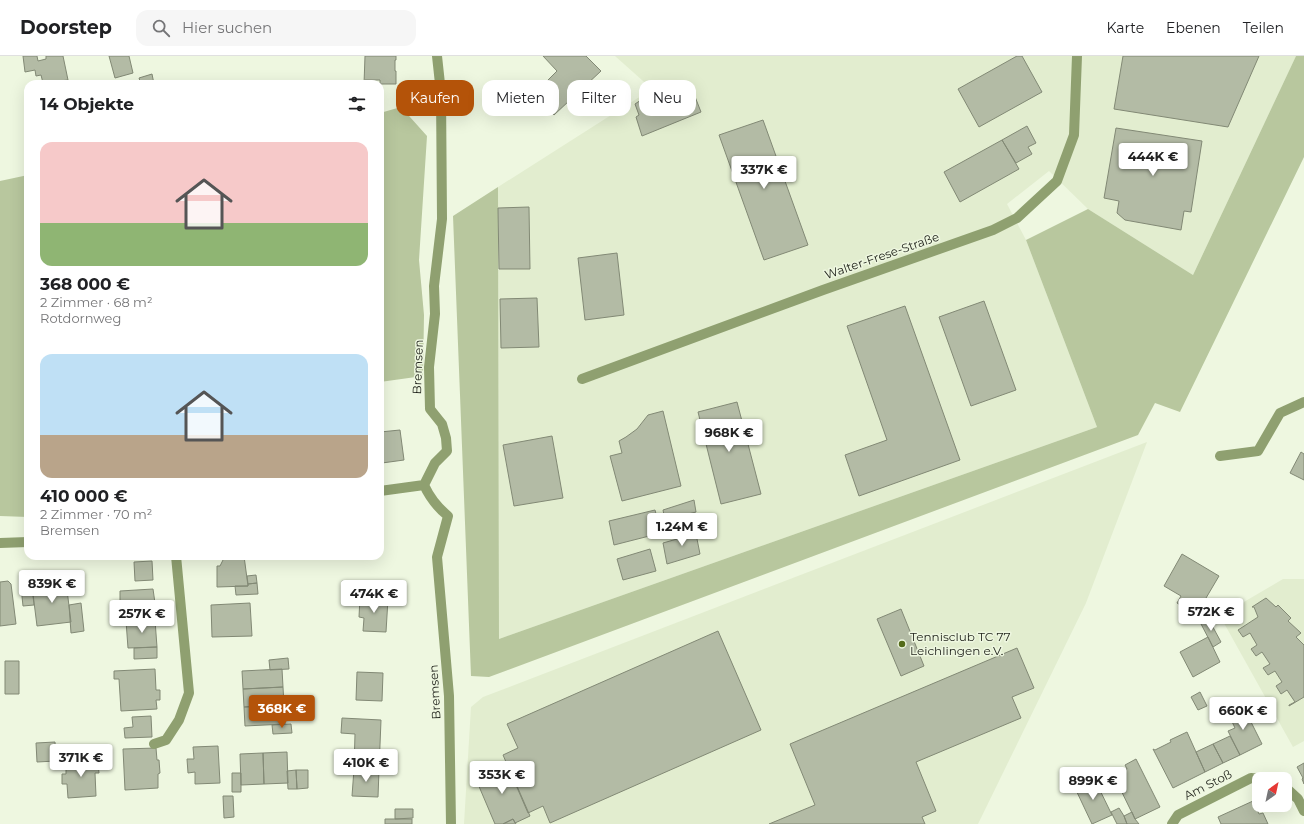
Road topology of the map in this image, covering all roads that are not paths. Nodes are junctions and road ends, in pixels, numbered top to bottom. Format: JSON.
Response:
{"nodes":[{"id":1,"x":437,"y":56,"type":"edge"},
{"id":2,"x":1077,"y":56,"type":"edge"},
{"id":3,"x":582,"y":379,"type":"dead end"},
{"id":4,"x":1304,"y":402,"type":"edge"},
{"id":5,"x":1220,"y":456,"type":"dead end"},
{"id":6,"x":424,"y":485,"type":"junction"},
{"id":7,"x":384,"y":490,"type":"edge"},
{"id":8,"x":24,"y":542,"type":"edge"},
{"id":9,"x":0,"y":543,"type":"edge"},
{"id":10,"x":176,"y":560,"type":"edge"},
{"id":11,"x":154,"y":744,"type":"dead end"},
{"id":12,"x":1252,"y":778,"type":"edge"},
{"id":13,"x":1292,"y":793,"type":"edge"},
{"id":14,"x":1304,"y":811,"type":"edge"},
{"id":15,"x":451,"y":824,"type":"edge"},
{"id":16,"x":1172,"y":824,"type":"edge"}],
"edges":[{"from":1,"to":6,"type":"street","name":"Bremsen"},
{"from":2,"to":3,"type":"street","name":"Walter-Frese-Straße"},
{"from":4,"to":5,"type":"street"},
{"from":6,"to":7,"type":"street"},
{"from":6,"to":15,"type":"street","name":"Bremsen"},
{"from":8,"to":9,"type":"street"},
{"from":10,"to":11,"type":"street"},
{"from":12,"to":16,"type":"street","name":"Am Stoß"},
{"from":13,"to":14,"type":"street"}]}
